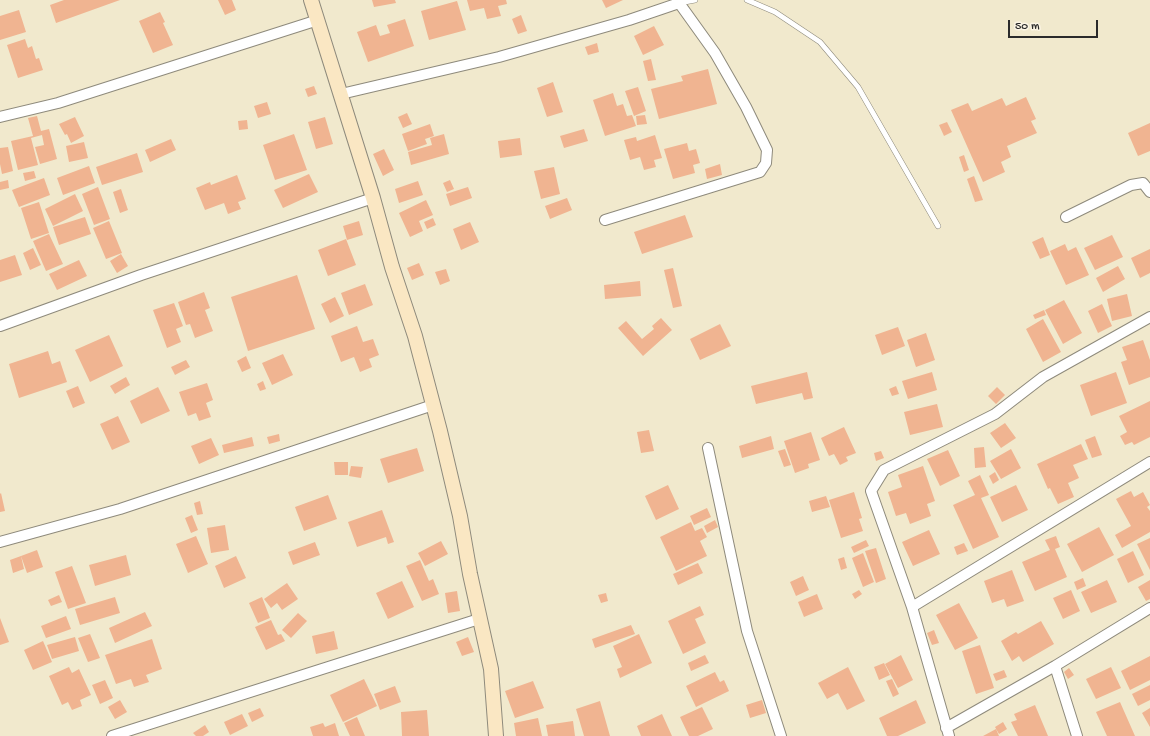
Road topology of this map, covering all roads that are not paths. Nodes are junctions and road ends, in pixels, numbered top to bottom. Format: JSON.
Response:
{"nodes":[{"id":1,"x":311,"y":0,"type":"edge"},
{"id":2,"x":695,"y":0,"type":"edge"},
{"id":3,"x":748,"y":0,"type":"edge"},
{"id":4,"x":678,"y":2,"type":"edge"},
{"id":5,"x":318,"y":20,"type":"junction"},
{"id":6,"x":341,"y":94,"type":"junction"},
{"id":7,"x":0,"y":117,"type":"edge"},
{"id":8,"x":1150,"y":192,"type":"edge"},
{"id":9,"x":373,"y":198,"type":"junction"},
{"id":10,"x":1066,"y":217,"type":"dead end"},
{"id":11,"x":605,"y":220,"type":"dead end"},
{"id":12,"x":938,"y":226,"type":"dead end"},
{"id":13,"x":1150,"y":317,"type":"edge"},
{"id":14,"x":0,"y":326,"type":"edge"},
{"id":15,"x":433,"y":405,"type":"junction"},
{"id":16,"x":708,"y":448,"type":"dead end"},
{"id":17,"x":1150,"y":462,"type":"edge"},
{"id":18,"x":0,"y":542,"type":"edge"},
{"id":19,"x":912,"y":607,"type":"junction"},
{"id":20,"x":1150,"y":608,"type":"edge"},
{"id":21,"x":479,"y":619,"type":"junction"},
{"id":22,"x":1055,"y":666,"type":"junction"},
{"id":23,"x":948,"y":732,"type":"edge"},
{"id":24,"x":112,"y":736,"type":"edge"},
{"id":25,"x":496,"y":736,"type":"edge"},
{"id":26,"x":781,"y":736,"type":"edge"},
{"id":27,"x":1077,"y":736,"type":"edge"}],
"edges":[{"from":1,"to":5,"type":"street"},
{"from":2,"to":4,"type":"lane"},
{"from":3,"to":12,"type":"lane"},
{"from":4,"to":6,"type":"street"},
{"from":4,"to":11,"type":"street"},
{"from":5,"to":6,"type":"street"},
{"from":5,"to":7,"type":"street"},
{"from":6,"to":9,"type":"street"},
{"from":8,"to":10,"type":"street"},
{"from":9,"to":14,"type":"street"},
{"from":9,"to":15,"type":"street"},
{"from":13,"to":19,"type":"street"},
{"from":15,"to":18,"type":"street"},
{"from":15,"to":21,"type":"street"},
{"from":16,"to":26,"type":"street"},
{"from":17,"to":19,"type":"street"},
{"from":19,"to":23,"type":"street"},
{"from":20,"to":22,"type":"street"},
{"from":21,"to":24,"type":"street"},
{"from":21,"to":25,"type":"street"},
{"from":22,"to":23,"type":"street"},
{"from":22,"to":27,"type":"street"}]}
